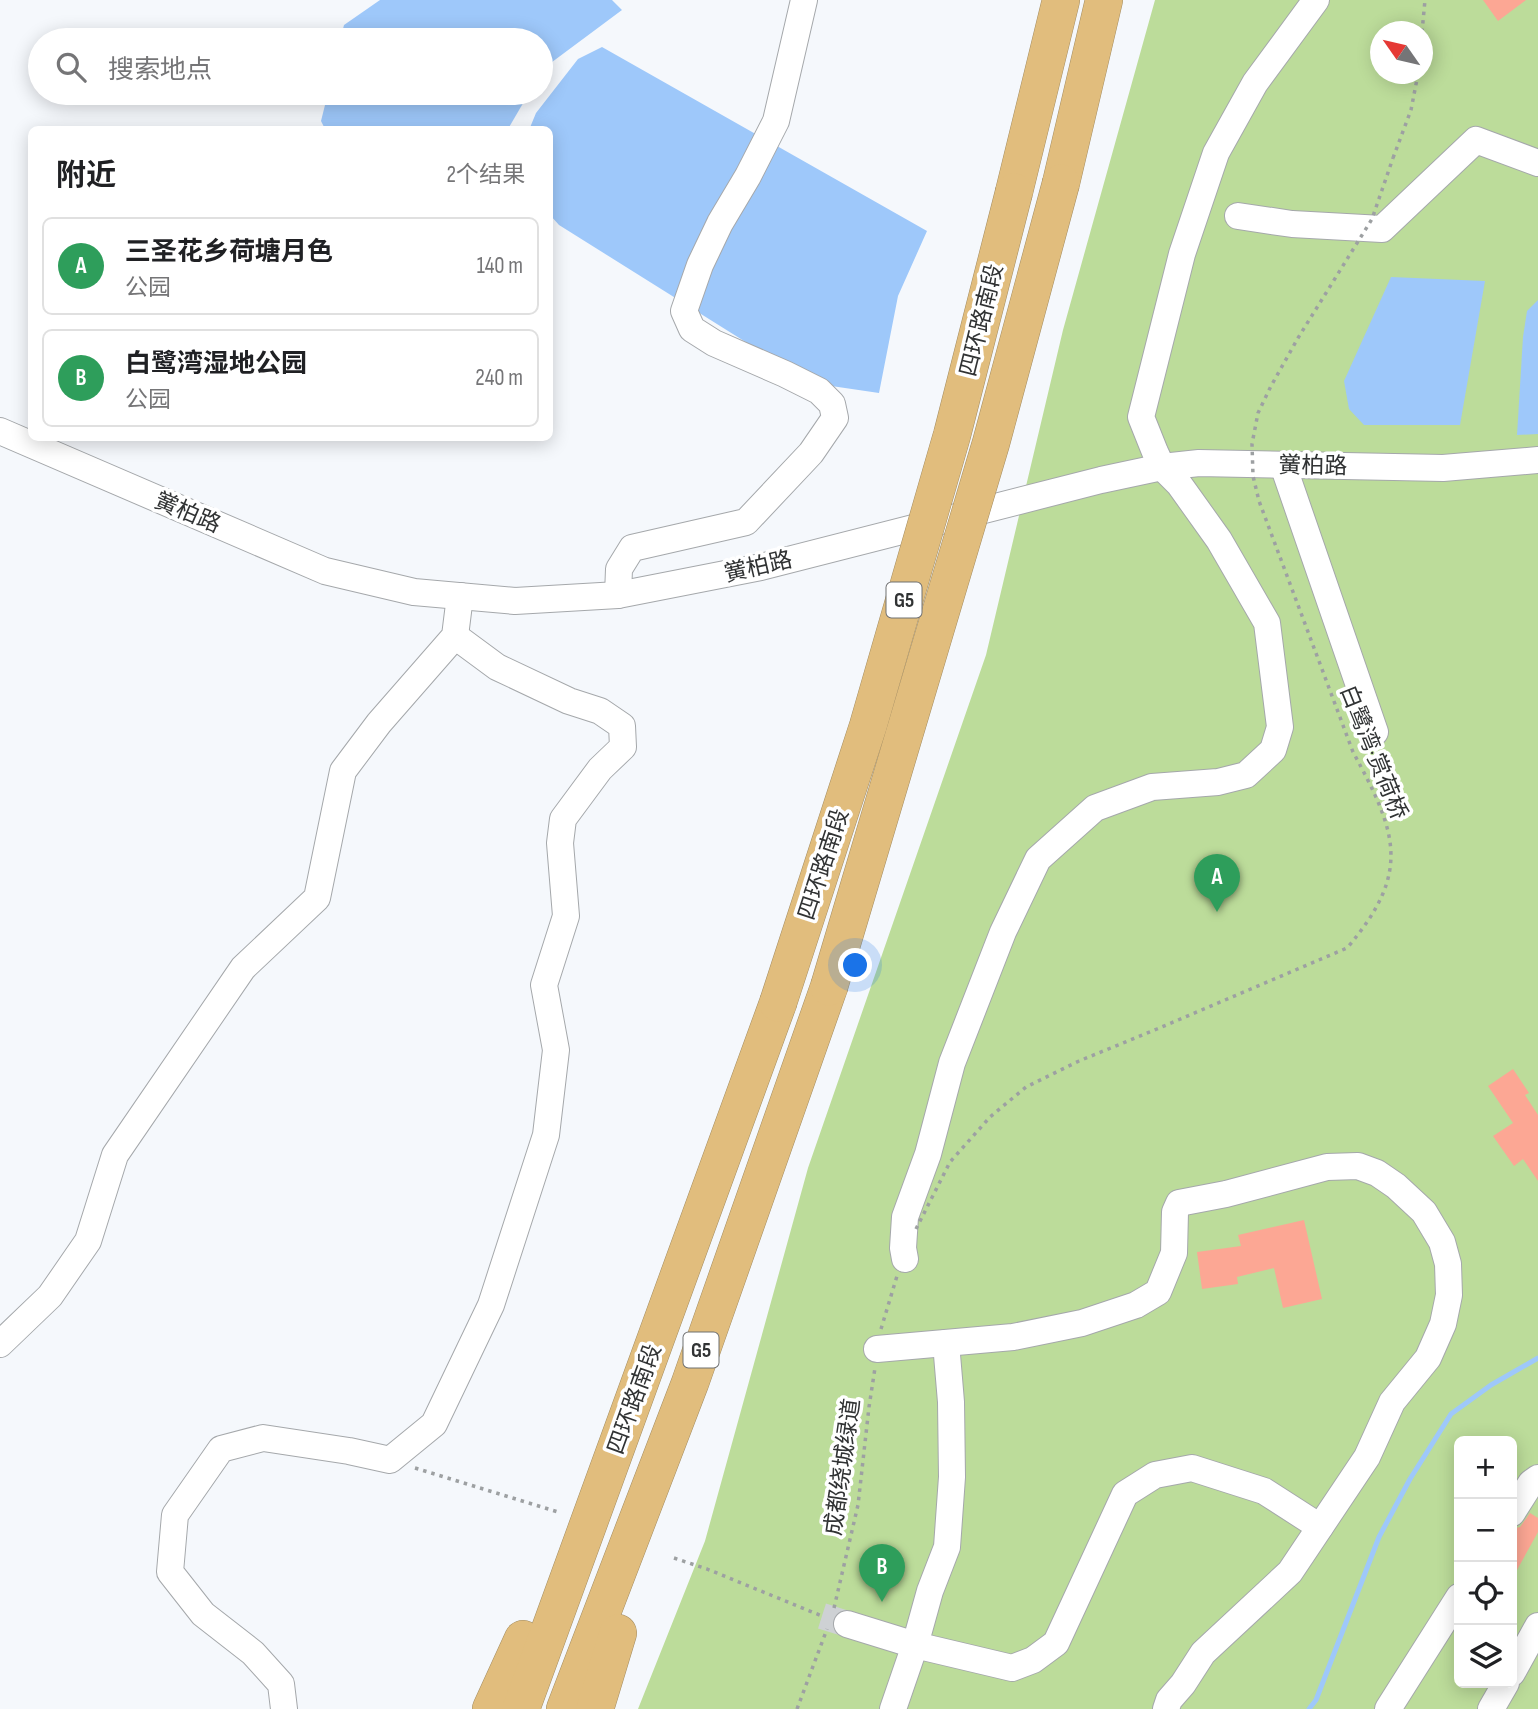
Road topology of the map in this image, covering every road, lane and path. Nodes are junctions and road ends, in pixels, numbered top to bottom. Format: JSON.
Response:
{"nodes":[{"id":1,"x":804,"y":0,"type":"edge"},
{"id":2,"x":1061,"y":0,"type":"edge"},
{"id":3,"x":1104,"y":0,"type":"edge"},
{"id":4,"x":1306,"y":0,"type":"edge"},
{"id":5,"x":1316,"y":0,"type":"edge"},
{"id":6,"x":1425,"y":0,"type":"edge"},
{"id":7,"x":1423,"y":21,"type":"edge"},
{"id":8,"x":1295,"y":27,"type":"junction"},
{"id":9,"x":1416,"y":84,"type":"edge"},
{"id":10,"x":1538,"y":163,"type":"edge"},
{"id":11,"x":1238,"y":216,"type":"dead end"},
{"id":12,"x":0,"y":431,"type":"edge"},
{"id":13,"x":1538,"y":460,"type":"edge"},
{"id":14,"x":1283,"y":465,"type":"junction"},
{"id":15,"x":1162,"y":467,"type":"junction"},
{"id":16,"x":618,"y":595,"type":"junction"},
{"id":17,"x":460,"y":596,"type":"junction"},
{"id":18,"x":455,"y":636,"type":"junction"},
{"id":19,"x":1375,"y":732,"type":"dead end"},
{"id":20,"x":916,"y":1228,"type":"joint"},
{"id":21,"x":905,"y":1259,"type":"junction"},
{"id":22,"x":725,"y":1282,"type":"junction"},
{"id":23,"x":946,"y":1343,"type":"junction"},
{"id":24,"x":0,"y":1344,"type":"edge"},
{"id":25,"x":877,"y":1349,"type":"junction"},
{"id":26,"x":644,"y":1370,"type":"junction"},
{"id":27,"x":390,"y":1460,"type":"junction"},
{"id":28,"x":1538,"y":1478,"type":"edge"},
{"id":29,"x":1517,"y":1505,"type":"edge"},
{"id":30,"x":558,"y":1512,"type":"dead end"},
{"id":31,"x":1320,"y":1527,"type":"junction"},
{"id":32,"x":674,"y":1558,"type":"dead end"},
{"id":33,"x":1454,"y":1605,"type":"edge"},
{"id":34,"x":821,"y":1616,"type":"tunnel mouth"},
{"id":35,"x":836,"y":1623,"type":"junction"},
{"id":36,"x":1538,"y":1626,"type":"edge"},
{"id":37,"x":915,"y":1645,"type":"junction"},
{"id":38,"x":1517,"y":1664,"type":"edge"},
{"id":39,"x":1503,"y":1688,"type":"edge"},
{"id":40,"x":284,"y":1709,"type":"edge"},
{"id":41,"x":491,"y":1709,"type":"edge"},
{"id":42,"x":521,"y":1709,"type":"edge"},
{"id":43,"x":565,"y":1709,"type":"edge"},
{"id":44,"x":595,"y":1709,"type":"edge"},
{"id":45,"x":797,"y":1709,"type":"edge"},
{"id":46,"x":893,"y":1709,"type":"edge"},
{"id":47,"x":1166,"y":1709,"type":"edge"},
{"id":48,"x":1388,"y":1709,"type":"edge"},
{"id":49,"x":1491,"y":1709,"type":"edge"}],
"edges":[{"from":1,"to":16,"type":"street"},
{"from":2,"to":26,"type":"highway","name":"四环路南段","number":"G5","bridge":true},
{"from":3,"to":22,"type":"highway","name":"四环路南段","number":"G5","bridge":true},
{"from":4,"to":8,"type":"street"},
{"from":5,"to":8,"type":"street"},
{"from":6,"to":7,"type":"path"},
{"from":8,"to":15,"type":"street"},
{"from":9,"to":20,"type":"path","name":"白鹭湾·赏荷桥","bridge":true},
{"from":10,"to":11,"type":"street"},
{"from":12,"to":17,"type":"street","name":"黉柏路"},
{"from":13,"to":14,"type":"street","name":"黉柏路"},
{"from":14,"to":15,"type":"street","name":"黉柏路"},
{"from":14,"to":19,"type":"street"},
{"from":15,"to":16,"type":"street","name":"黉柏路"},
{"from":15,"to":21,"type":"street"},
{"from":16,"to":17,"type":"street","name":"黉柏路"},
{"from":17,"to":18,"type":"street"},
{"from":18,"to":24,"type":"street"},
{"from":18,"to":27,"type":"street"},
{"from":20,"to":21,"type":"path","name":"成都绕城绿道"},
{"from":21,"to":25,"type":"path","name":"成都绕城绿道"},
{"from":22,"to":43,"type":"highway","name":"四环路南段","number":"G5"},
{"from":22,"to":44,"type":"highway"},
{"from":23,"to":25,"type":"street"},
{"from":23,"to":31,"type":"street"},
{"from":23,"to":37,"type":"street"},
{"from":25,"to":35,"type":"path","name":"成都绕城绿道"},
{"from":26,"to":41,"type":"highway"},
{"from":26,"to":42,"type":"highway","name":"四环路南段","number":"G5"},
{"from":27,"to":30,"type":"path"},
{"from":27,"to":40,"type":"street"},
{"from":28,"to":29,"type":"street"},
{"from":31,"to":37,"type":"street"},
{"from":31,"to":47,"type":"street"},
{"from":32,"to":34,"type":"path"},
{"from":33,"to":48,"type":"street"},
{"from":35,"to":37,"type":"street"},
{"from":35,"to":45,"type":"path","name":"成都绕城绿道"},
{"from":36,"to":38,"type":"street"},
{"from":37,"to":46,"type":"street"},
{"from":39,"to":49,"type":"street"}]}
